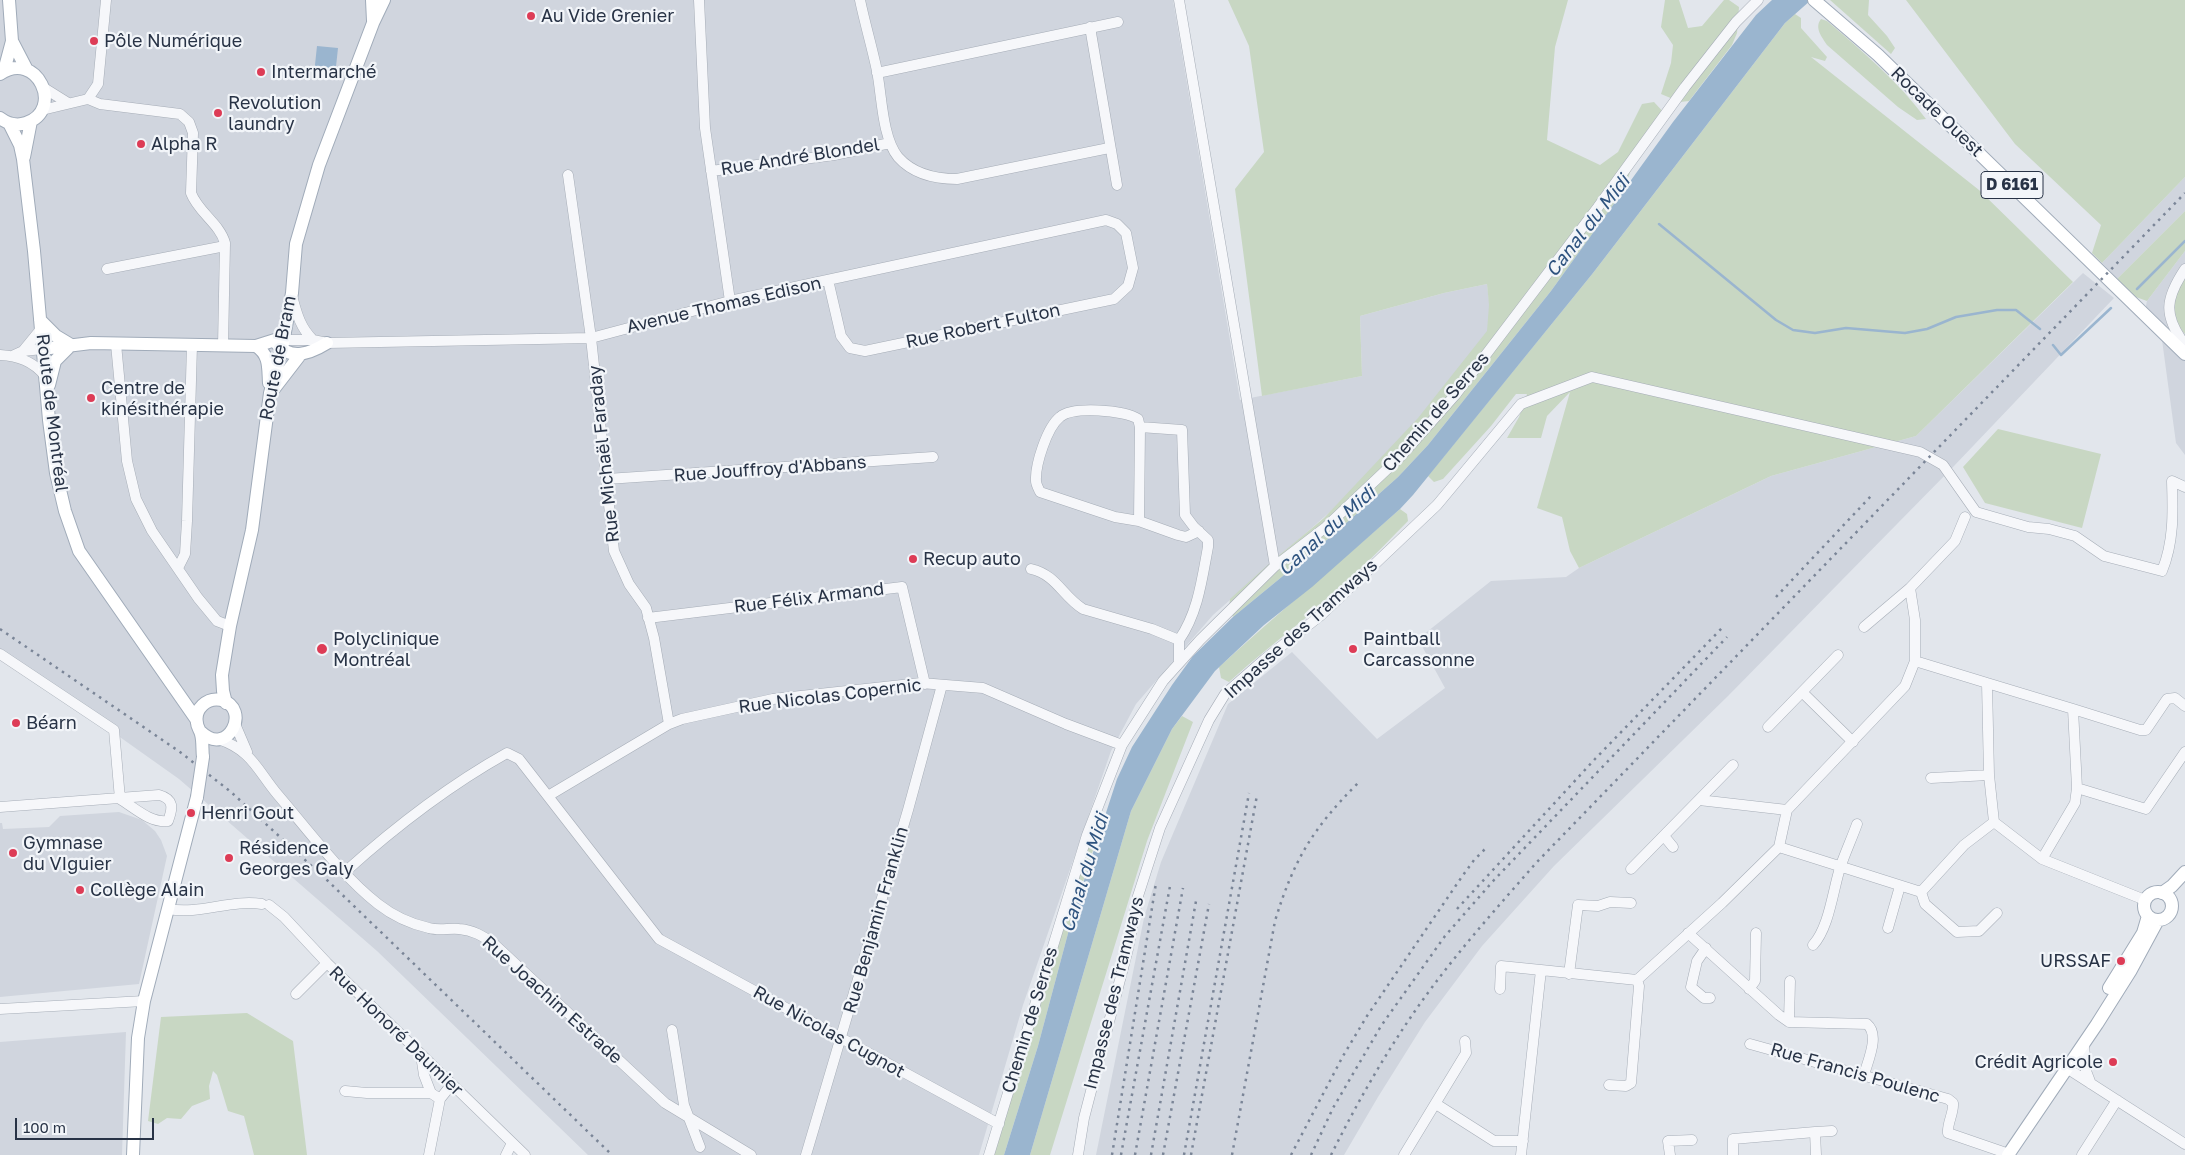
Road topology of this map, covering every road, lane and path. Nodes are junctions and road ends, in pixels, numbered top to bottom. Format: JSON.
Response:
{"nodes":[{"id":1,"x":8,"y":0,"type":"edge"},
{"id":2,"x":106,"y":0,"type":"edge"},
{"id":3,"x":372,"y":0,"type":"edge"},
{"id":4,"x":384,"y":0,"type":"edge"},
{"id":5,"x":699,"y":0,"type":"edge"},
{"id":6,"x":860,"y":0,"type":"edge"},
{"id":7,"x":1179,"y":0,"type":"edge"},
{"id":8,"x":1758,"y":0,"type":"edge"},
{"id":9,"x":1814,"y":0,"type":"edge"},
{"id":10,"x":1118,"y":22,"type":"dead end"},
{"id":11,"x":373,"y":23,"type":"junction"},
{"id":12,"x":1090,"y":27,"type":"junction"},
{"id":13,"x":12,"y":41,"type":"junction"},
{"id":14,"x":27,"y":70,"type":"junction"},
{"id":15,"x":2,"y":73,"type":"edge"},
{"id":16,"x":877,"y":73,"type":"junction"},
{"id":17,"x":44,"y":88,"type":"junction"},
{"id":18,"x":88,"y":99,"type":"junction"},
{"id":19,"x":68,"y":103,"type":"junction"},
{"id":20,"x":42,"y":110,"type":"junction"},
{"id":21,"x":5,"y":121,"type":"edge"},
{"id":22,"x":31,"y":121,"type":"junction"},
{"id":23,"x":890,"y":143,"type":"junction"},
{"id":24,"x":1110,"y":148,"type":"junction"},
{"id":25,"x":23,"y":159,"type":"junction"},
{"id":26,"x":711,"y":171,"type":"junction"},
{"id":27,"x":568,"y":175,"type":"dead end"},
{"id":28,"x":1117,"y":184,"type":"dead end"},
{"id":29,"x":1126,"y":233,"type":"joint"},
{"id":30,"x":296,"y":244,"type":"junction"},
{"id":31,"x":225,"y":246,"type":"junction"},
{"id":32,"x":107,"y":269,"type":"dead end"},
{"id":33,"x":2185,"y":269,"type":"edge"},
{"id":34,"x":828,"y":280,"type":"junction"},
{"id":35,"x":292,"y":293,"type":"junction"},
{"id":36,"x":730,"y":300,"type":"junction"},
{"id":37,"x":40,"y":324,"type":"junction"},
{"id":38,"x":591,"y":338,"type":"junction"},
{"id":39,"x":313,"y":340,"type":"junction"},
{"id":40,"x":280,"y":343,"type":"junction"},
{"id":41,"x":327,"y":343,"type":"junction"},
{"id":42,"x":116,"y":344,"type":"junction"},
{"id":43,"x":71,"y":345,"type":"junction"},
{"id":44,"x":192,"y":345,"type":"junction"},
{"id":45,"x":2185,"y":345,"type":"edge"},
{"id":46,"x":223,"y":346,"type":"junction"},
{"id":47,"x":256,"y":346,"type":"junction"},
{"id":48,"x":42,"y":349,"type":"junction"},
{"id":49,"x":23,"y":351,"type":"junction"},
{"id":50,"x":2185,"y":354,"type":"edge"},
{"id":51,"x":0,"y":355,"type":"edge"},
{"id":52,"x":300,"y":355,"type":"junction"},
{"id":53,"x":12,"y":356,"type":"junction"},
{"id":54,"x":45,"y":376,"type":"junction"},
{"id":55,"x":47,"y":390,"type":"junction"},
{"id":56,"x":270,"y":394,"type":"junction"},
{"id":57,"x":1140,"y":427,"type":"junction"},
{"id":58,"x":934,"y":457,"type":"dead end"},
{"id":59,"x":607,"y":479,"type":"junction"},
{"id":60,"x":2185,"y":487,"type":"edge"},
{"id":61,"x":1965,"y":517,"type":"dead end"},
{"id":62,"x":1139,"y":521,"type":"junction"},
{"id":63,"x":1199,"y":531,"type":"junction"},
{"id":64,"x":1275,"y":566,"type":"junction"},
{"id":65,"x":178,"y":568,"type":"junction"},
{"id":66,"x":1031,"y":569,"type":"dead end"},
{"id":67,"x":1910,"y":588,"type":"junction"},
{"id":68,"x":648,"y":618,"type":"junction"},
{"id":69,"x":230,"y":626,"type":"junction"},
{"id":70,"x":1864,"y":627,"type":"dead end"},
{"id":71,"x":1179,"y":640,"type":"junction"},
{"id":72,"x":0,"y":654,"type":"edge"},
{"id":73,"x":1838,"y":655,"type":"dead end"},
{"id":74,"x":1915,"y":661,"type":"junction"},
{"id":75,"x":1179,"y":663,"type":"junction"},
{"id":76,"x":1986,"y":683,"type":"junction"},
{"id":77,"x":925,"y":684,"type":"junction"},
{"id":78,"x":942,"y":684,"type":"junction"},
{"id":79,"x":1802,"y":692,"type":"junction"},
{"id":80,"x":226,"y":703,"type":"junction"},
{"id":81,"x":2185,"y":706,"type":"edge"},
{"id":82,"x":2073,"y":709,"type":"junction"},
{"id":83,"x":196,"y":719,"type":"junction"},
{"id":84,"x":235,"y":724,"type":"junction"},
{"id":85,"x":670,"y":724,"type":"junction"},
{"id":86,"x":1768,"y":727,"type":"dead end"},
{"id":87,"x":201,"y":732,"type":"junction"},
{"id":88,"x":216,"y":739,"type":"junction"},
{"id":89,"x":1853,"y":742,"type":"junction"},
{"id":90,"x":1122,"y":745,"type":"junction"},
{"id":91,"x":2185,"y":752,"type":"edge"},
{"id":92,"x":248,"y":755,"type":"junction"},
{"id":93,"x":203,"y":757,"type":"junction"},
{"id":94,"x":1732,"y":766,"type":"dead end"},
{"id":95,"x":1989,"y":775,"type":"junction"},
{"id":96,"x":1931,"y":778,"type":"dead end"},
{"id":97,"x":2077,"y":788,"type":"junction"},
{"id":98,"x":548,"y":796,"type":"junction"},
{"id":99,"x":120,"y":799,"type":"junction"},
{"id":100,"x":1699,"y":800,"type":"junction"},
{"id":101,"x":0,"y":807,"type":"edge"},
{"id":102,"x":1786,"y":810,"type":"junction"},
{"id":103,"x":1994,"y":822,"type":"junction"},
{"id":104,"x":1857,"y":824,"type":"dead end"},
{"id":105,"x":1664,"y":836,"type":"junction"},
{"id":106,"x":1673,"y":847,"type":"dead end"},
{"id":107,"x":1779,"y":847,"type":"junction"},
{"id":108,"x":2042,"y":859,"type":"junction"},
{"id":109,"x":1841,"y":867,"type":"junction"},
{"id":110,"x":1631,"y":869,"type":"dead end"},
{"id":111,"x":345,"y":872,"type":"junction"},
{"id":112,"x":2185,"y":872,"type":"edge"},
{"id":113,"x":2185,"y":883,"type":"edge"},
{"id":114,"x":1900,"y":886,"type":"junction"},
{"id":115,"x":1921,"y":892,"type":"junction"},
{"id":116,"x":2162,"y":893,"type":"junction"},
{"id":117,"x":2146,"y":900,"type":"junction"},
{"id":118,"x":2171,"y":902,"type":"junction"},
{"id":119,"x":1632,"y":903,"type":"dead end"},
{"id":120,"x":168,"y":909,"type":"junction"},
{"id":121,"x":1996,"y":913,"type":"dead end"},
{"id":122,"x":2153,"y":918,"type":"junction"},
{"id":123,"x":1888,"y":928,"type":"dead end"},
{"id":124,"x":1688,"y":933,"type":"junction"},
{"id":125,"x":1756,"y":934,"type":"dead end"},
{"id":126,"x":1813,"y":945,"type":"dead end"},
{"id":127,"x":1706,"y":948,"type":"junction"},
{"id":128,"x":327,"y":963,"type":"junction"},
{"id":129,"x":1541,"y":970,"type":"junction"},
{"id":130,"x":1569,"y":974,"type":"junction"},
{"id":131,"x":1637,"y":980,"type":"junction"},
{"id":132,"x":1790,"y":981,"type":"dead end"},
{"id":133,"x":1500,"y":989,"type":"dead end"},
{"id":134,"x":1750,"y":989,"type":"junction"},
{"id":135,"x":296,"y":994,"type":"dead end"},
{"id":136,"x":1710,"y":998,"type":"dead end"},
{"id":137,"x":144,"y":1001,"type":"junction"},
{"id":138,"x":0,"y":1009,"type":"edge"},
{"id":139,"x":1789,"y":1022,"type":"junction"},
{"id":140,"x":672,"y":1030,"type":"dead end"},
{"id":141,"x":841,"y":1039,"type":"junction"},
{"id":142,"x":1465,"y":1041,"type":"dead end"},
{"id":143,"x":1750,"y":1044,"type":"dead end"},
{"id":144,"x":2084,"y":1044,"type":"junction"},
{"id":145,"x":421,"y":1055,"type":"junction"},
{"id":146,"x":2065,"y":1067,"type":"junction"},
{"id":147,"x":1864,"y":1075,"type":"junction"},
{"id":148,"x":452,"y":1084,"type":"junction"},
{"id":149,"x":2091,"y":1084,"type":"junction"},
{"id":150,"x":1609,"y":1085,"type":"dead end"},
{"id":151,"x":345,"y":1091,"type":"dead end"},
{"id":152,"x":431,"y":1093,"type":"junction"},
{"id":153,"x":440,"y":1099,"type":"junction"},
{"id":154,"x":2117,"y":1100,"type":"junction"},
{"id":155,"x":1436,"y":1104,"type":"junction"},
{"id":156,"x":688,"y":1118,"type":"junction"},
{"id":157,"x":999,"y":1124,"type":"junction"},
{"id":158,"x":1832,"y":1131,"type":"dead end"},
{"id":159,"x":1814,"y":1132,"type":"junction"},
{"id":160,"x":1524,"y":1138,"type":"junction"},
{"id":161,"x":1692,"y":1140,"type":"dead end"},
{"id":162,"x":512,"y":1143,"type":"junction"},
{"id":163,"x":2185,"y":1144,"type":"edge"},
{"id":164,"x":700,"y":1147,"type":"dead end"},
{"id":165,"x":2009,"y":1154,"type":"edge"},
{"id":166,"x":133,"y":1155,"type":"edge"},
{"id":167,"x":428,"y":1155,"type":"edge"},
{"id":168,"x":506,"y":1155,"type":"edge"},
{"id":169,"x":525,"y":1155,"type":"edge"},
{"id":170,"x":751,"y":1155,"type":"edge"},
{"id":171,"x":806,"y":1155,"type":"edge"},
{"id":172,"x":989,"y":1155,"type":"edge"},
{"id":173,"x":1078,"y":1155,"type":"edge"},
{"id":174,"x":1404,"y":1155,"type":"edge"},
{"id":175,"x":1521,"y":1155,"type":"edge"},
{"id":176,"x":1670,"y":1155,"type":"edge"},
{"id":177,"x":1734,"y":1155,"type":"edge"},
{"id":178,"x":1816,"y":1155,"type":"edge"},
{"id":179,"x":2082,"y":1155,"type":"edge"}],
"edges":[{"from":1,"to":13,"type":"main road"},
{"from":2,"to":18,"type":"street"},
{"from":3,"to":11,"type":"main road","name":"Route de Bram"},
{"from":4,"to":11,"type":"main road","name":"Route de Bram"},
{"from":5,"to":26,"type":"street"},
{"from":6,"to":16,"type":"street"},
{"from":7,"to":64,"type":"street"},
{"from":8,"to":64,"type":"street","name":"Chemin de Serres"},
{"from":9,"to":50,"type":"main road","name":"Rocade Ouest","number":"D 6161"},
{"from":10,"to":12,"type":"street"},
{"from":11,"to":30,"type":"main road","name":"Route de Bram"},
{"from":12,"to":16,"type":"street"},
{"from":12,"to":24,"type":"street"},
{"from":13,"to":14,"type":"main road"},
{"from":13,"to":15,"type":"main road"},
{"from":14,"to":15,"type":"main road"},
{"from":14,"to":17,"type":"main road"},
{"from":16,"to":23,"type":"street"},
{"from":17,"to":19,"type":"street"},
{"from":17,"to":20,"type":"main road"},
{"from":18,"to":19,"type":"street"},
{"from":18,"to":31,"type":"street"},
{"from":19,"to":20,"type":"street"},
{"from":20,"to":22,"type":"main road"},
{"from":21,"to":22,"type":"main road"},
{"from":21,"to":25,"type":"main road","name":"Route de Montréal"},
{"from":22,"to":25,"type":"main road","name":"Route de Montréal"},
{"from":23,"to":24,"type":"street"},
{"from":23,"to":26,"type":"street","name":"Rue André Blondel"},
{"from":24,"to":28,"type":"street"},
{"from":25,"to":37,"type":"main road","name":"Route de Montréal"},
{"from":26,"to":36,"type":"street"},
{"from":27,"to":38,"type":"street","name":"Rue Michaël Faraday"},
{"from":29,"to":34,"type":"street","name":"Avenue Thomas Edison"},
{"from":29,"to":34,"type":"street","name":"Rue Robert Fulton"},
{"from":30,"to":35,"type":"main road","name":"Route de Bram"},
{"from":30,"to":40,"type":"main road"},
{"from":31,"to":32,"type":"street"},
{"from":31,"to":46,"type":"street"},
{"from":33,"to":45,"type":"street"},
{"from":34,"to":36,"type":"street","name":"Avenue Thomas Edison"},
{"from":35,"to":39,"type":"street"},
{"from":35,"to":40,"type":"main road","name":"Route de Bram"},
{"from":36,"to":38,"type":"street","name":"Avenue Thomas Edison"},
{"from":37,"to":43,"type":"main road"},
{"from":37,"to":48,"type":"main road","name":"Route de Montréal"},
{"from":37,"to":49,"type":"street"},
{"from":38,"to":41,"type":"street","name":"Avenue Thomas Edison"},
{"from":38,"to":59,"type":"street","name":"Rue Michaël Faraday"},
{"from":39,"to":40,"type":"street","name":"Avenue Thomas Edison"},
{"from":39,"to":41,"type":"street","name":"Avenue Thomas Edison"},
{"from":40,"to":47,"type":"main road"},
{"from":40,"to":52,"type":"main road"},
{"from":40,"to":56,"type":"main road","name":"Route de Bram"},
{"from":41,"to":52,"type":"main road"},
{"from":42,"to":43,"type":"main road"},
{"from":42,"to":44,"type":"main road"},
{"from":42,"to":65,"type":"street"},
{"from":43,"to":48,"type":"main road"},
{"from":43,"to":55,"type":"main road"},
{"from":44,"to":46,"type":"main road"},
{"from":44,"to":65,"type":"street"},
{"from":46,"to":47,"type":"main road"},
{"from":47,"to":56,"type":"main road"},
{"from":48,"to":49,"type":"street"},
{"from":48,"to":54,"type":"main road","name":"Route de Montréal"},
{"from":49,"to":53,"type":"street"},
{"from":51,"to":53,"type":"street"},
{"from":52,"to":56,"type":"main road"},
{"from":53,"to":54,"type":"street"},
{"from":54,"to":55,"type":"main road","name":"Route de Montréal"},
{"from":55,"to":83,"type":"main road","name":"Route de Montréal"},
{"from":56,"to":69,"type":"main road","name":"Route de Bram"},
{"from":57,"to":62,"type":"street"},
{"from":57,"to":62,"type":"street"},
{"from":57,"to":63,"type":"street"},
{"from":58,"to":59,"type":"street","name":"Rue Jouffroy d'Abbans"},
{"from":59,"to":68,"type":"street","name":"Rue Michaël Faraday"},
{"from":60,"to":173,"type":"street","name":"Impasse des Tramways"},
{"from":61,"to":67,"type":"street"},
{"from":62,"to":63,"type":"street"},
{"from":63,"to":71,"type":"street"},
{"from":64,"to":75,"type":"street","name":"Chemin de Serres"},
{"from":65,"to":69,"type":"street"},
{"from":66,"to":71,"type":"street"},
{"from":67,"to":70,"type":"street"},
{"from":67,"to":74,"type":"street"},
{"from":68,"to":77,"type":"street","name":"Rue Félix Armand"},
{"from":68,"to":85,"type":"street","name":"Rue Michaël Faraday"},
{"from":69,"to":80,"type":"main road","name":"Route de Bram"},
{"from":71,"to":75,"type":"street"},
{"from":72,"to":99,"type":"street"},
{"from":73,"to":79,"type":"street"},
{"from":74,"to":76,"type":"street"},
{"from":74,"to":89,"type":"street"},
{"from":75,"to":90,"type":"street","name":"Chemin de Serres"},
{"from":76,"to":82,"type":"street"},
{"from":76,"to":95,"type":"street"},
{"from":77,"to":78,"type":"street","name":"Rue Nicolas Copernic"},
{"from":77,"to":85,"type":"street","name":"Rue Nicolas Copernic"},
{"from":78,"to":90,"type":"street","name":"Rue Nicolas Copernic"},
{"from":78,"to":141,"type":"street","name":"Rue Benjamin Franklin"},
{"from":79,"to":86,"type":"street"},
{"from":79,"to":89,"type":"street"},
{"from":80,"to":83,"type":"main road"},
{"from":80,"to":84,"type":"main road"},
{"from":81,"to":82,"type":"street"},
{"from":82,"to":97,"type":"street"},
{"from":83,"to":87,"type":"main road"},
{"from":84,"to":88,"type":"main road"},
{"from":84,"to":92,"type":"street","name":"Rue Joachim Estrade"},
{"from":85,"to":98,"type":"street","name":"Rue Nicolas Copernic"},
{"from":87,"to":88,"type":"main road"},
{"from":87,"to":93,"type":"main road"},
{"from":88,"to":92,"type":"street","name":"Rue Joachim Estrade"},
{"from":88,"to":93,"type":"main road"},
{"from":89,"to":102,"type":"street"},
{"from":90,"to":157,"type":"street","name":"Chemin de Serres"},
{"from":91,"to":97,"type":"street"},
{"from":92,"to":111,"type":"street","name":"Rue Joachim Estrade"},
{"from":93,"to":120,"type":"main road","bridge":true},
{"from":94,"to":100,"type":"street"},
{"from":95,"to":96,"type":"street"},
{"from":95,"to":103,"type":"street"},
{"from":97,"to":108,"type":"street"},
{"from":98,"to":111,"type":"street"},
{"from":98,"to":141,"type":"street","name":"Rue Nicolas Cugnot"},
{"from":99,"to":99,"type":"street"},
{"from":99,"to":101,"type":"street"},
{"from":100,"to":102,"type":"street"},
{"from":100,"to":105,"type":"street"},
{"from":102,"to":107,"type":"street"},
{"from":103,"to":108,"type":"street"},
{"from":103,"to":115,"type":"street"},
{"from":104,"to":109,"type":"street"},
{"from":105,"to":106,"type":"street"},
{"from":105,"to":110,"type":"street"},
{"from":107,"to":109,"type":"street"},
{"from":107,"to":124,"type":"street"},
{"from":108,"to":117,"type":"street"},
{"from":109,"to":114,"type":"street"},
{"from":109,"to":126,"type":"street"},
{"from":111,"to":156,"type":"street","name":"Rue Joachim Estrade"},
{"from":112,"to":116,"type":"main road"},
{"from":113,"to":118,"type":"main road"},
{"from":114,"to":115,"type":"street"},
{"from":114,"to":123,"type":"street"},
{"from":115,"to":121,"type":"street"},
{"from":116,"to":117,"type":"main road"},
{"from":116,"to":118,"type":"main road"},
{"from":117,"to":122,"type":"main road"},
{"from":118,"to":122,"type":"main road"},
{"from":119,"to":130,"type":"street"},
{"from":120,"to":128,"type":"street","name":"Rue Honoré Daumier"},
{"from":120,"to":137,"type":"main road"},
{"from":122,"to":144,"type":"main road"},
{"from":122,"to":146,"type":"main road"},
{"from":124,"to":127,"type":"street"},
{"from":124,"to":131,"type":"street"},
{"from":125,"to":134,"type":"street"},
{"from":127,"to":134,"type":"street"},
{"from":127,"to":136,"type":"street"},
{"from":128,"to":135,"type":"street"},
{"from":128,"to":145,"type":"street","name":"Rue Honoré Daumier"},
{"from":129,"to":130,"type":"street"},
{"from":129,"to":133,"type":"street"},
{"from":129,"to":160,"type":"street"},
{"from":130,"to":131,"type":"street"},
{"from":131,"to":150,"type":"street"},
{"from":132,"to":139,"type":"street"},
{"from":134,"to":139,"type":"street"},
{"from":137,"to":138,"type":"street"},
{"from":137,"to":166,"type":"main road"},
{"from":139,"to":147,"type":"street"},
{"from":140,"to":156,"type":"street"},
{"from":141,"to":157,"type":"street","name":"Rue Nicolas Cugnot"},
{"from":141,"to":171,"type":"street","name":"Rue Benjamin Franklin"},
{"from":142,"to":155,"type":"street"},
{"from":143,"to":147,"type":"street","name":"Rue Francis Poulenc"},
{"from":144,"to":146,"type":"main road"},
{"from":144,"to":149,"type":"street"},
{"from":145,"to":148,"type":"street","name":"Rue Honoré Daumier"},
{"from":145,"to":152,"type":"street"},
{"from":146,"to":149,"type":"street"},
{"from":146,"to":165,"type":"main road"},
{"from":147,"to":165,"type":"street","name":"Rue Francis Poulenc"},
{"from":148,"to":153,"type":"street"},
{"from":148,"to":162,"type":"street","name":"Rue Honoré Daumier"},
{"from":149,"to":154,"type":"street"},
{"from":151,"to":152,"type":"street"},
{"from":152,"to":153,"type":"street"},
{"from":153,"to":167,"type":"street"},
{"from":154,"to":163,"type":"street"},
{"from":154,"to":179,"type":"street"},
{"from":155,"to":160,"type":"street"},
{"from":155,"to":174,"type":"street"},
{"from":156,"to":164,"type":"street"},
{"from":156,"to":170,"type":"street","name":"Rue Joachim Estrade"},
{"from":157,"to":172,"type":"street","name":"Chemin de Serres"},
{"from":158,"to":159,"type":"street"},
{"from":159,"to":177,"type":"street"},
{"from":159,"to":178,"type":"street"},
{"from":160,"to":175,"type":"street"},
{"from":161,"to":176,"type":"street"},
{"from":162,"to":168,"type":"street"},
{"from":162,"to":169,"type":"street","name":"Rue Honoré Daumier"}]}
